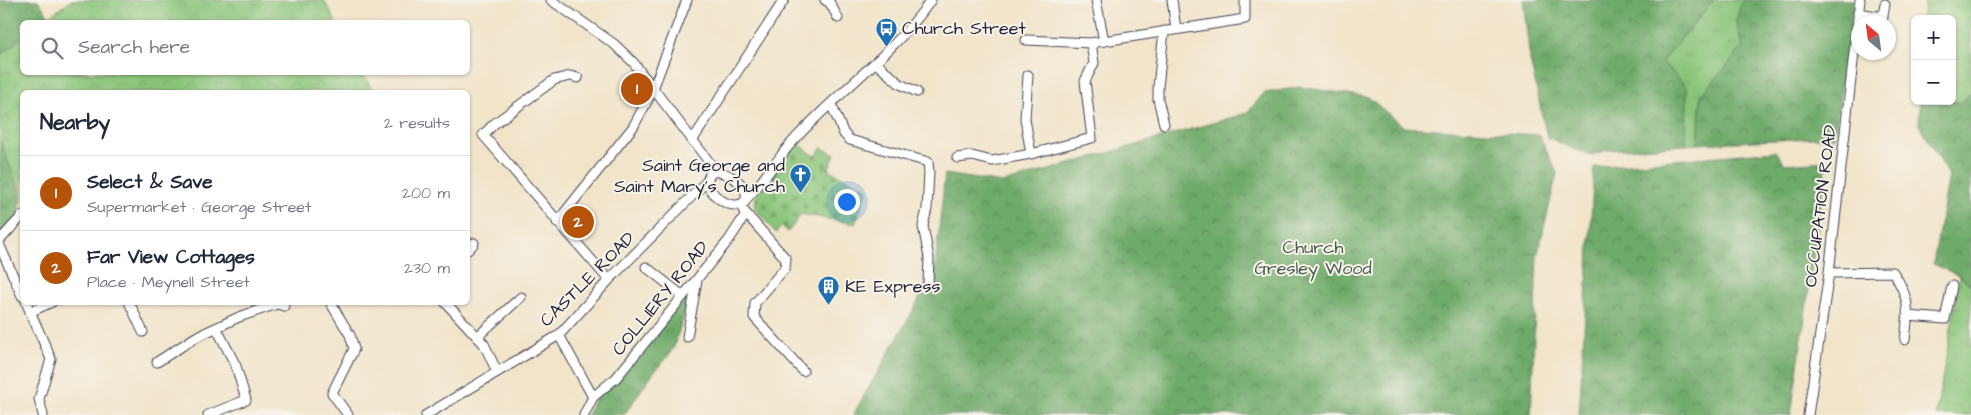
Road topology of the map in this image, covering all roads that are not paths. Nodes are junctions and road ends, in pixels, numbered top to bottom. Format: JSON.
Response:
{"nodes":[{"id":1,"x":551,"y":0,"type":"edge"},
{"id":2,"x":687,"y":0,"type":"edge"},
{"id":3,"x":784,"y":0,"type":"edge"},
{"id":4,"x":825,"y":0,"type":"edge"},
{"id":5,"x":931,"y":0,"type":"edge"},
{"id":6,"x":1096,"y":0,"type":"edge"},
{"id":7,"x":1172,"y":0,"type":"edge"},
{"id":8,"x":1245,"y":0,"type":"edge"},
{"id":9,"x":1860,"y":0,"type":"edge"},
{"id":10,"x":562,"y":4,"type":"edge"},
{"id":11,"x":1885,"y":4,"type":"dead end"},
{"id":12,"x":1858,"y":13,"type":"junction"},
{"id":13,"x":1865,"y":15,"type":"edge"},
{"id":14,"x":1884,"y":15,"type":"edge"},
{"id":15,"x":838,"y":18,"type":"dead end"},
{"id":16,"x":1176,"y":29,"type":"junction"},
{"id":17,"x":1164,"y":31,"type":"junction"},
{"id":18,"x":1026,"y":40,"type":"dead end"},
{"id":19,"x":1104,"y":41,"type":"junction"},
{"id":20,"x":1091,"y":43,"type":"junction"},
{"id":21,"x":876,"y":63,"type":"junction"},
{"id":22,"x":1028,"y":75,"type":"dead end"},
{"id":23,"x":578,"y":78,"type":"dead end"},
{"id":24,"x":654,"y":88,"type":"junction"},
{"id":25,"x":917,"y":92,"type":"dead end"},
{"id":26,"x":831,"y":104,"type":"junction"},
{"id":27,"x":1164,"y":124,"type":"dead end"},
{"id":28,"x":692,"y":141,"type":"junction"},
{"id":29,"x":1031,"y":154,"type":"junction"},
{"id":30,"x":957,"y":158,"type":"dead end"},
{"id":31,"x":716,"y":171,"type":"junction"},
{"id":32,"x":707,"y":181,"type":"junction"},
{"id":33,"x":759,"y":184,"type":"junction"},
{"id":34,"x":741,"y":185,"type":"junction"},
{"id":35,"x":742,"y":204,"type":"junction"},
{"id":36,"x":746,"y":214,"type":"junction"},
{"id":37,"x":20,"y":218,"type":"edge"},
{"id":38,"x":557,"y":222,"type":"junction"},
{"id":39,"x":0,"y":240,"type":"edge"},
{"id":40,"x":0,"y":246,"type":"edge"},
{"id":41,"x":646,"y":267,"type":"dead end"},
{"id":42,"x":1829,"y":273,"type":"junction"},
{"id":43,"x":698,"y":278,"type":"junction"},
{"id":44,"x":609,"y":280,"type":"junction"},
{"id":45,"x":928,"y":285,"type":"dead end"},
{"id":46,"x":1952,"y":286,"type":"dead end"},
{"id":47,"x":20,"y":291,"type":"edge"},
{"id":48,"x":684,"y":296,"type":"junction"},
{"id":49,"x":521,"y":297,"type":"dead end"},
{"id":50,"x":27,"y":305,"type":"edge"},
{"id":51,"x":45,"y":305,"type":"edge"},
{"id":52,"x":130,"y":305,"type":"edge"},
{"id":53,"x":274,"y":305,"type":"edge"},
{"id":54,"x":280,"y":305,"type":"edge"},
{"id":55,"x":332,"y":305,"type":"edge"},
{"id":56,"x":448,"y":305,"type":"edge"},
{"id":57,"x":284,"y":306,"type":"dead end"},
{"id":58,"x":30,"y":312,"type":"junction"},
{"id":59,"x":1908,"y":316,"type":"junction"},
{"id":60,"x":217,"y":329,"type":"junction"},
{"id":61,"x":142,"y":332,"type":"dead end"},
{"id":62,"x":559,"y":334,"type":"junction"},
{"id":63,"x":687,"y":336,"type":"dead end"},
{"id":64,"x":477,"y":337,"type":"junction"},
{"id":65,"x":1905,"y":340,"type":"dead end"},
{"id":66,"x":157,"y":362,"type":"dead end"},
{"id":67,"x":803,"y":371,"type":"dead end"},
{"id":68,"x":497,"y":372,"type":"junction"},
{"id":69,"x":593,"y":397,"type":"junction"},
{"id":70,"x":43,"y":415,"type":"edge"},
{"id":71,"x":208,"y":415,"type":"edge"},
{"id":72,"x":348,"y":415,"type":"edge"},
{"id":73,"x":426,"y":415,"type":"edge"},
{"id":74,"x":584,"y":415,"type":"edge"},
{"id":75,"x":1808,"y":415,"type":"edge"}],
"edges":[{"from":1,"to":10,"type":"street"},
{"from":2,"to":24,"type":"street"},
{"from":3,"to":28,"type":"street"},
{"from":4,"to":15,"type":"street"},
{"from":5,"to":21,"type":"street"},
{"from":6,"to":19,"type":"street"},
{"from":7,"to":16,"type":"street"},
{"from":8,"to":16,"type":"street"},
{"from":9,"to":12,"type":"street","name":"OCCUPATION ROAD"},
{"from":10,"to":24,"type":"street"},
{"from":11,"to":14,"type":"street"},
{"from":12,"to":13,"type":"street"},
{"from":12,"to":42,"type":"street","name":"OCCUPATION ROAD"},
{"from":16,"to":17,"type":"street"},
{"from":17,"to":19,"type":"street"},
{"from":17,"to":27,"type":"street"},
{"from":18,"to":20,"type":"street"},
{"from":19,"to":20,"type":"street"},
{"from":20,"to":29,"type":"street"},
{"from":21,"to":25,"type":"street"},
{"from":21,"to":26,"type":"street"},
{"from":22,"to":29,"type":"street"},
{"from":23,"to":38,"type":"street"},
{"from":24,"to":28,"type":"street"},
{"from":24,"to":38,"type":"street"},
{"from":26,"to":33,"type":"street"},
{"from":26,"to":45,"type":"street"},
{"from":28,"to":31,"type":"street"},
{"from":29,"to":30,"type":"street"},
{"from":31,"to":32,"type":"street","name":"CASTLE ROAD"},
{"from":31,"to":34,"type":"street"},
{"from":32,"to":35,"type":"street"},
{"from":32,"to":44,"type":"street","name":"CASTLE ROAD"},
{"from":33,"to":34,"type":"street"},
{"from":33,"to":35,"type":"street"},
{"from":34,"to":35,"type":"street"},
{"from":35,"to":36,"type":"street"},
{"from":36,"to":43,"type":"street","name":"COLLIERY ROAD"},
{"from":36,"to":67,"type":"street"},
{"from":37,"to":39,"type":"street"},
{"from":38,"to":44,"type":"street"},
{"from":40,"to":47,"type":"street"},
{"from":41,"to":48,"type":"street"},
{"from":42,"to":59,"type":"street"},
{"from":42,"to":75,"type":"street","name":"OCCUPATION ROAD"},
{"from":43,"to":48,"type":"street","name":"COLLIERY ROAD"},
{"from":43,"to":63,"type":"street"},
{"from":44,"to":62,"type":"street","name":"CASTLE ROAD"},
{"from":46,"to":59,"type":"street"},
{"from":48,"to":69,"type":"street","name":"COLLIERY ROAD"},
{"from":49,"to":64,"type":"street"},
{"from":50,"to":58,"type":"street"},
{"from":51,"to":58,"type":"street"},
{"from":52,"to":61,"type":"street"},
{"from":53,"to":60,"type":"street"},
{"from":54,"to":57,"type":"street"},
{"from":55,"to":72,"type":"street"},
{"from":56,"to":64,"type":"street"},
{"from":58,"to":70,"type":"street"},
{"from":59,"to":65,"type":"street"},
{"from":60,"to":66,"type":"street"},
{"from":60,"to":71,"type":"street"},
{"from":62,"to":68,"type":"street","name":"CASTLE ROAD"},
{"from":62,"to":69,"type":"street"},
{"from":64,"to":68,"type":"street"},
{"from":68,"to":73,"type":"street","name":"CASTLE ROAD"},
{"from":69,"to":74,"type":"street"}]}
